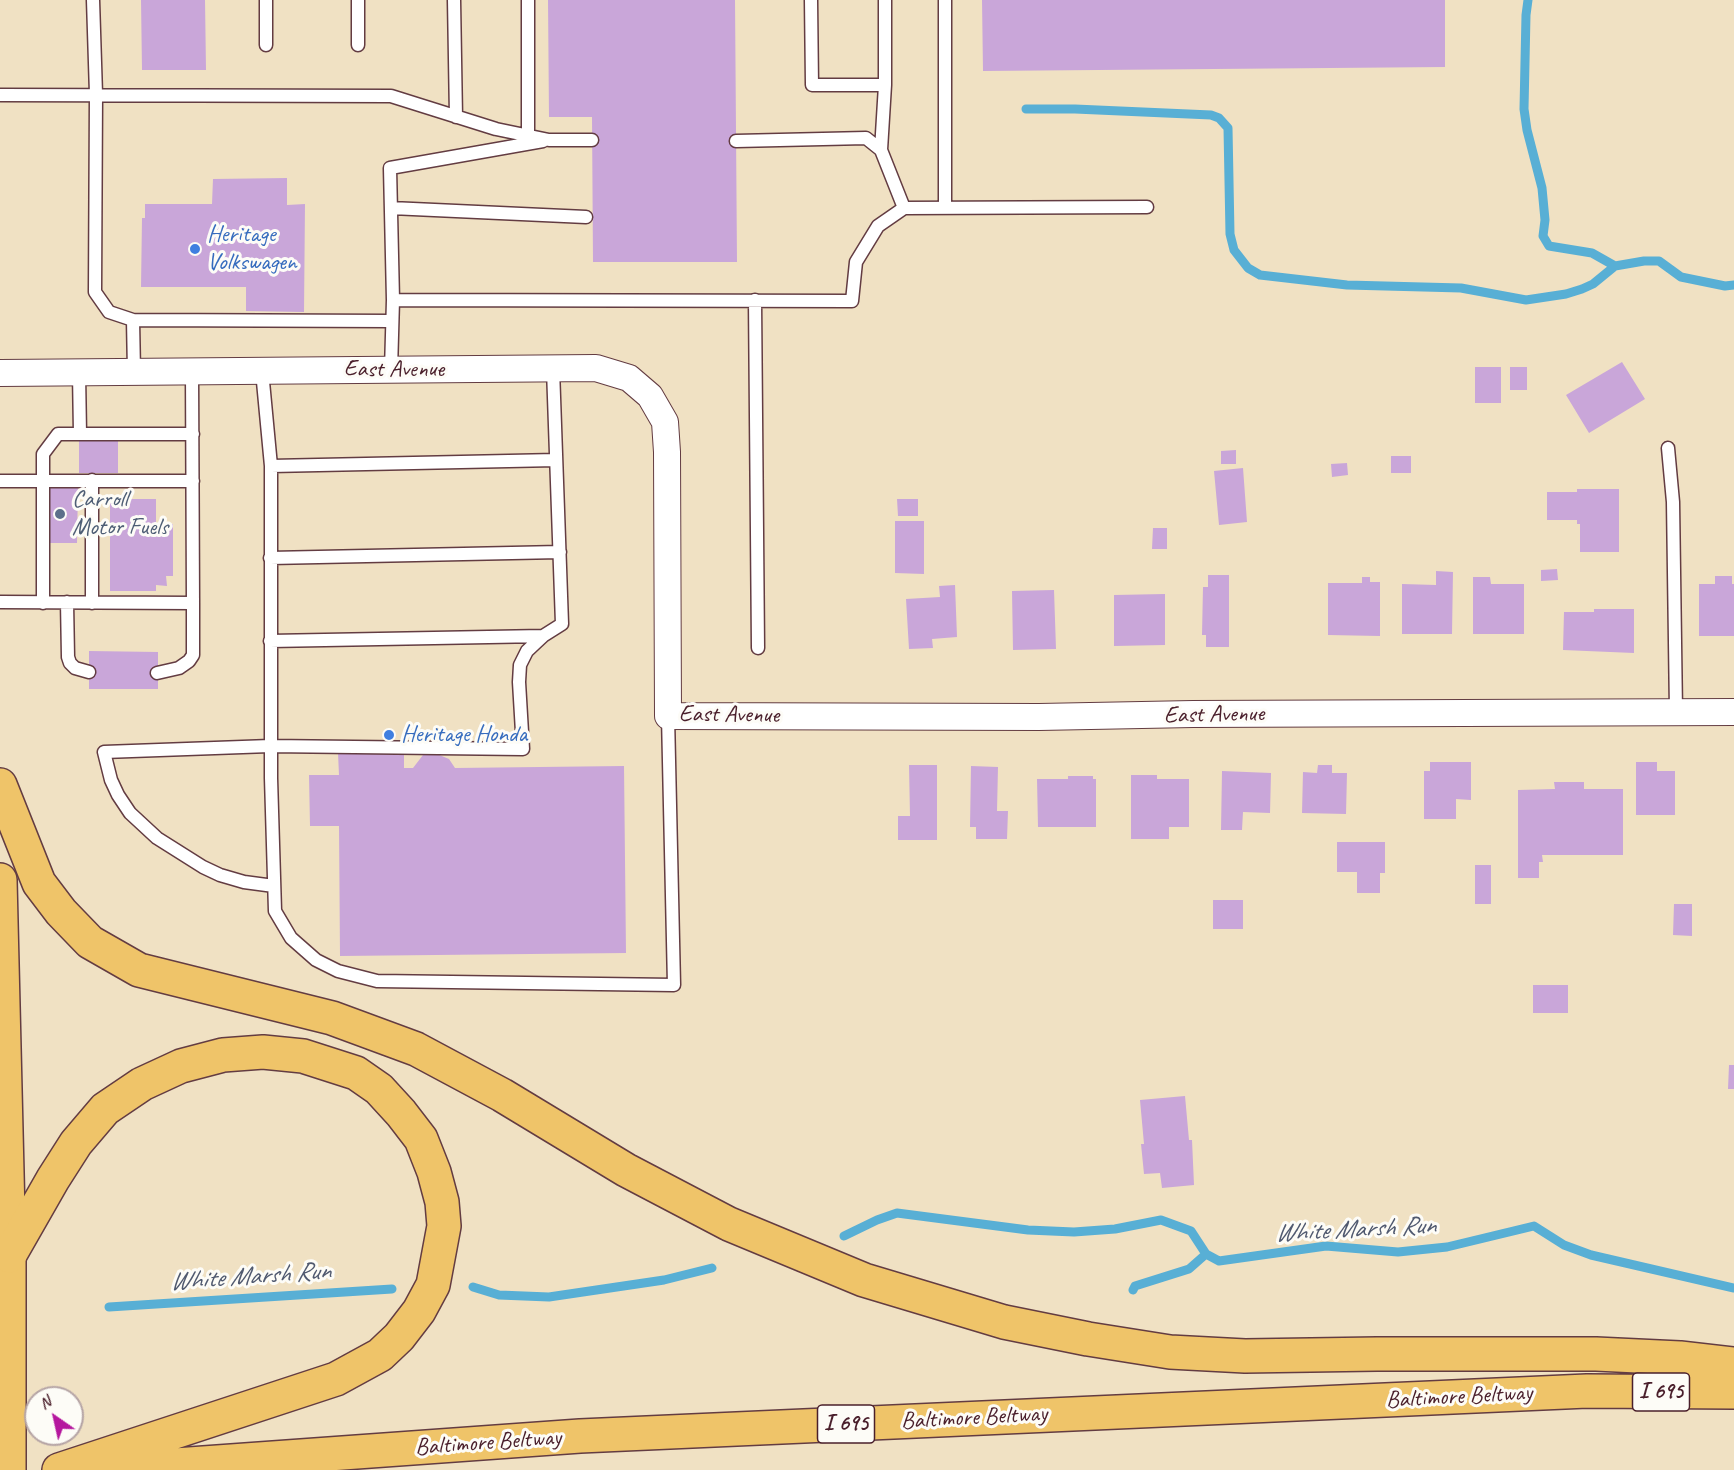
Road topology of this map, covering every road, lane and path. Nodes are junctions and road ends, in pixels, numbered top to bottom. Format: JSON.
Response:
{"nodes":[{"id":1,"x":93,"y":0,"type":"edge"},
{"id":2,"x":266,"y":0,"type":"edge"},
{"id":3,"x":357,"y":0,"type":"edge"},
{"id":4,"x":454,"y":0,"type":"edge"},
{"id":5,"x":528,"y":0,"type":"edge"},
{"id":6,"x":811,"y":0,"type":"edge"},
{"id":7,"x":885,"y":0,"type":"edge"},
{"id":8,"x":945,"y":0,"type":"edge"},
{"id":9,"x":266,"y":45,"type":"dead end"},
{"id":10,"x":358,"y":45,"type":"dead end"},
{"id":11,"x":885,"y":85,"type":"junction"},
{"id":12,"x":96,"y":94,"type":"junction"},
{"id":13,"x":0,"y":95,"type":"edge"},
{"id":14,"x":456,"y":117,"type":"junction"},
{"id":15,"x":528,"y":135,"type":"junction"},
{"id":16,"x":549,"y":140,"type":"junction"},
{"id":17,"x":592,"y":140,"type":"dead end"},
{"id":18,"x":736,"y":141,"type":"dead end"},
{"id":19,"x":881,"y":150,"type":"junction"},
{"id":20,"x":945,"y":207,"type":"junction"},
{"id":21,"x":1147,"y":207,"type":"dead end"},
{"id":22,"x":391,"y":208,"type":"junction"},
{"id":23,"x":904,"y":208,"type":"junction"},
{"id":24,"x":586,"y":217,"type":"dead end"},
{"id":25,"x":393,"y":300,"type":"junction"},
{"id":26,"x":755,"y":300,"type":"junction"},
{"id":27,"x":132,"y":320,"type":"junction"},
{"id":28,"x":392,"y":321,"type":"junction"},
{"id":29,"x":553,"y":369,"type":"junction"},
{"id":30,"x":391,"y":370,"type":"junction"},
{"id":31,"x":262,"y":371,"type":"junction"},
{"id":32,"x":134,"y":372,"type":"junction"},
{"id":33,"x":192,"y":372,"type":"junction"},
{"id":34,"x":79,"y":373,"type":"junction"},
{"id":35,"x":0,"y":374,"type":"edge"},
{"id":36,"x":80,"y":434,"type":"junction"},
{"id":37,"x":193,"y":434,"type":"junction"},
{"id":38,"x":1668,"y":448,"type":"dead end"},
{"id":39,"x":556,"y":460,"type":"junction"},
{"id":40,"x":270,"y":466,"type":"junction"},
{"id":41,"x":92,"y":480,"type":"junction"},
{"id":42,"x":0,"y":481,"type":"edge"},
{"id":43,"x":43,"y":481,"type":"junction"},
{"id":44,"x":193,"y":482,"type":"junction"},
{"id":45,"x":560,"y":552,"type":"junction"},
{"id":46,"x":270,"y":558,"type":"junction"},
{"id":47,"x":0,"y":602,"type":"edge"},
{"id":48,"x":67,"y":602,"type":"junction"},
{"id":49,"x":43,"y":603,"type":"junction"},
{"id":50,"x":92,"y":603,"type":"junction"},
{"id":51,"x":193,"y":603,"type":"junction"},
{"id":52,"x":543,"y":636,"type":"junction"},
{"id":53,"x":270,"y":641,"type":"junction"},
{"id":54,"x":758,"y":648,"type":"dead end"},
{"id":55,"x":88,"y":672,"type":"dead end"},
{"id":56,"x":158,"y":673,"type":"dead end"},
{"id":57,"x":1676,"y":712,"type":"junction"},
{"id":58,"x":1734,"y":712,"type":"edge"},
{"id":59,"x":668,"y":716,"type":"junction"},
{"id":60,"x":270,"y":746,"type":"junction"},
{"id":61,"x":0,"y":785,"type":"edge"},
{"id":62,"x":0,"y":880,"type":"edge"},
{"id":63,"x":274,"y":885,"type":"junction"},
{"id":64,"x":9,"y":1256,"type":"junction"},
{"id":65,"x":1734,"y":1364,"type":"edge"},
{"id":66,"x":1734,"y":1392,"type":"edge"},
{"id":67,"x":9,"y":1470,"type":"edge"},
{"id":68,"x":59,"y":1470,"type":"edge"},
{"id":69,"x":106,"y":1470,"type":"edge"}],
"edges":[{"from":1,"to":12,"type":"lane"},
{"from":2,"to":9,"type":"lane"},
{"from":3,"to":10,"type":"lane"},
{"from":4,"to":14,"type":"lane"},
{"from":5,"to":15,"type":"lane"},
{"from":6,"to":11,"type":"lane"},
{"from":7,"to":11,"type":"lane"},
{"from":8,"to":20,"type":"lane"},
{"from":11,"to":19,"type":"lane"},
{"from":12,"to":13,"type":"lane"},
{"from":12,"to":14,"type":"lane"},
{"from":12,"to":27,"type":"lane"},
{"from":14,"to":15,"type":"lane"},
{"from":15,"to":16,"type":"lane"},
{"from":16,"to":17,"type":"lane"},
{"from":16,"to":22,"type":"lane"},
{"from":18,"to":19,"type":"lane"},
{"from":19,"to":23,"type":"lane"},
{"from":20,"to":21,"type":"lane"},
{"from":20,"to":23,"type":"lane"},
{"from":22,"to":24,"type":"lane"},
{"from":22,"to":25,"type":"lane"},
{"from":23,"to":26,"type":"lane"},
{"from":25,"to":26,"type":"lane"},
{"from":25,"to":28,"type":"lane"},
{"from":26,"to":54,"type":"lane"},
{"from":27,"to":28,"type":"lane"},
{"from":27,"to":32,"type":"lane"},
{"from":28,"to":30,"type":"lane"},
{"from":29,"to":30,"type":"street","name":"East Avenue"},
{"from":29,"to":39,"type":"lane"},
{"from":29,"to":59,"type":"street","name":"East Avenue"},
{"from":30,"to":31,"type":"street","name":"East Avenue"},
{"from":31,"to":33,"type":"street","name":"East Avenue"},
{"from":31,"to":40,"type":"lane"},
{"from":32,"to":33,"type":"street","name":"East Avenue"},
{"from":32,"to":34,"type":"street","name":"East Avenue"},
{"from":33,"to":37,"type":"lane"},
{"from":34,"to":35,"type":"street","name":"East Avenue"},
{"from":34,"to":36,"type":"lane"},
{"from":36,"to":37,"type":"lane"},
{"from":36,"to":43,"type":"lane"},
{"from":37,"to":44,"type":"lane"},
{"from":38,"to":57,"type":"lane"},
{"from":39,"to":40,"type":"lane"},
{"from":39,"to":45,"type":"lane"},
{"from":40,"to":46,"type":"lane"},
{"from":41,"to":43,"type":"lane"},
{"from":41,"to":44,"type":"lane"},
{"from":41,"to":50,"type":"lane"},
{"from":42,"to":43,"type":"lane"},
{"from":43,"to":49,"type":"lane"},
{"from":44,"to":51,"type":"lane"},
{"from":45,"to":46,"type":"lane"},
{"from":45,"to":52,"type":"lane"},
{"from":46,"to":53,"type":"lane"},
{"from":47,"to":49,"type":"lane"},
{"from":48,"to":49,"type":"lane"},
{"from":48,"to":50,"type":"lane"},
{"from":48,"to":55,"type":"lane"},
{"from":50,"to":51,"type":"lane"},
{"from":51,"to":56,"type":"lane"},
{"from":52,"to":53,"type":"lane"},
{"from":52,"to":60,"type":"lane"},
{"from":53,"to":60,"type":"lane"},
{"from":57,"to":58,"type":"street","name":"East Avenue"},
{"from":57,"to":59,"type":"street","name":"East Avenue"},
{"from":59,"to":63,"type":"lane"},
{"from":60,"to":63,"type":"lane"},
{"from":60,"to":63,"type":"lane"},
{"from":61,"to":65,"type":"main road"},
{"from":62,"to":64,"type":"main road"},
{"from":64,"to":67,"type":"main road"},
{"from":64,"to":68,"type":"main road"},
{"from":66,"to":69,"type":"main road","name":"Baltimore Beltway","number":"I 695"}]}
